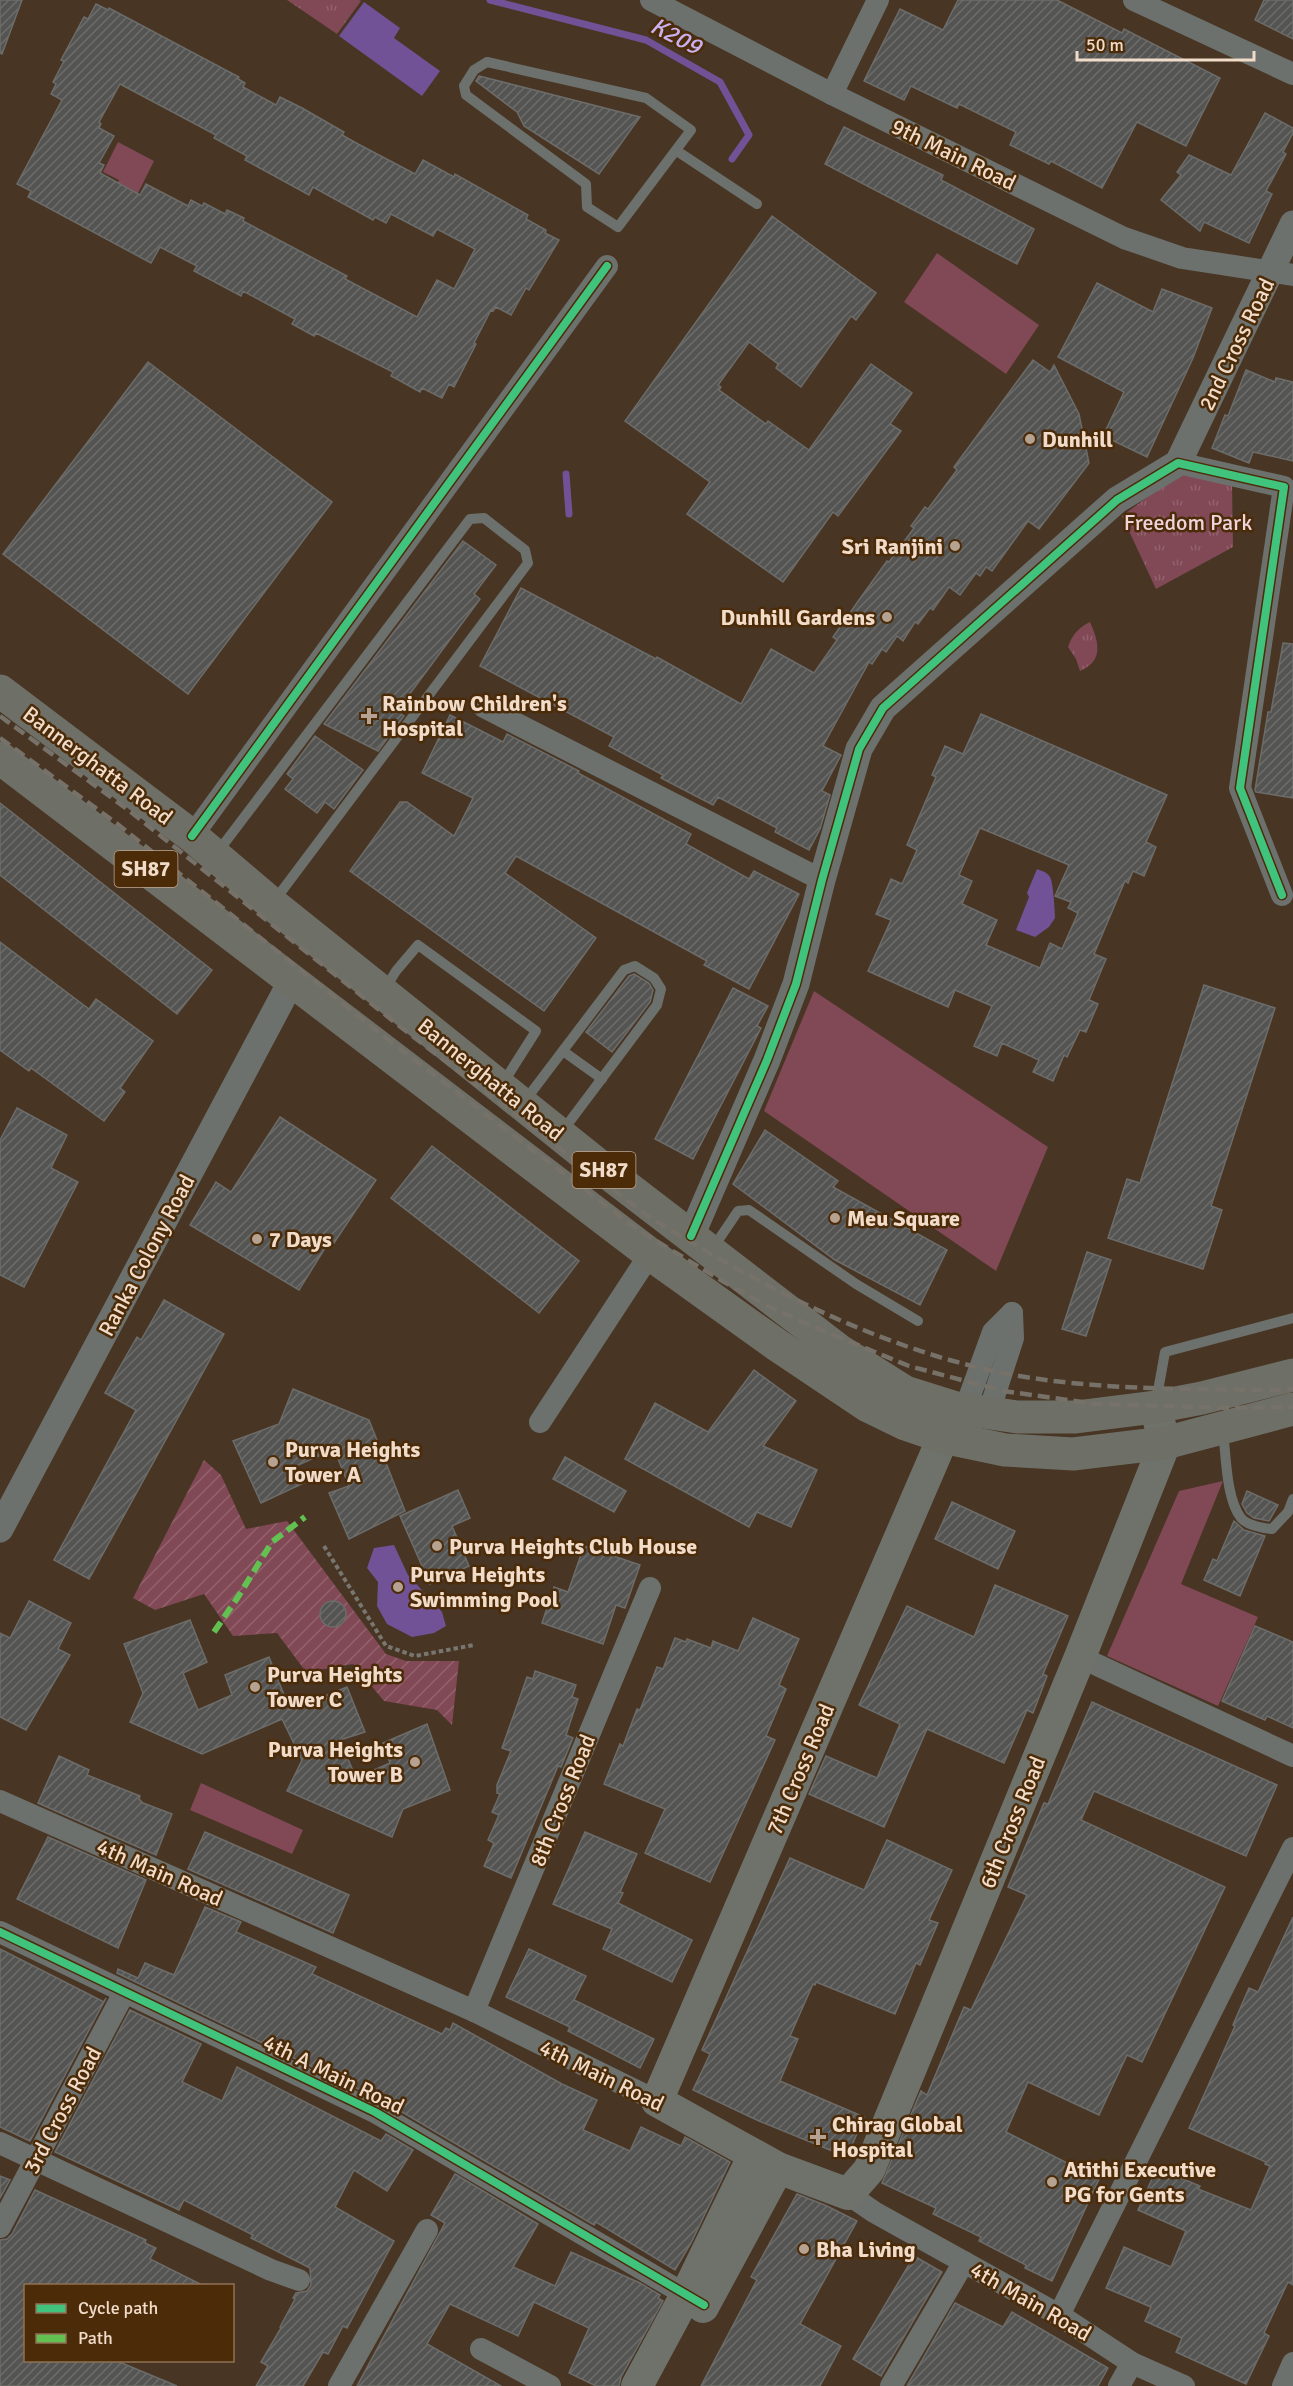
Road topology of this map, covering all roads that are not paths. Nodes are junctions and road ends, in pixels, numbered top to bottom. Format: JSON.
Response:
{"nodes":[{"id":1,"x":651,"y":0,"type":"edge"},
{"id":2,"x":878,"y":0,"type":"edge"},
{"id":3,"x":1134,"y":0,"type":"edge"},
{"id":4,"x":1293,"y":74,"type":"edge"},
{"id":5,"x":832,"y":94,"type":"junction"},
{"id":6,"x":676,"y":151,"type":"junction"},
{"id":7,"x":757,"y":204,"type":"dead end"},
{"id":8,"x":1293,"y":224,"type":"edge"},
{"id":9,"x":607,"y":266,"type":"dead end"},
{"id":10,"x":1282,"y":273,"type":"edge"},
{"id":11,"x":1178,"y":463,"type":"junction"},
{"id":12,"x":0,"y":691,"type":"edge"},
{"id":13,"x":484,"y":707,"type":"dead end"},
{"id":14,"x":0,"y":758,"type":"edge"},
{"id":15,"x":204,"y":846,"type":"junction"},
{"id":16,"x":822,"y":880,"type":"junction"},
{"id":17,"x":1281,"y":895,"type":"dead end"},
{"id":18,"x":272,"y":904,"type":"junction"},
{"id":19,"x":292,"y":980,"type":"junction"},
{"id":20,"x":383,"y":991,"type":"junction"},
{"id":21,"x":563,"y":1051,"type":"junction"},
{"id":22,"x":602,"y":1079,"type":"junction"},
{"id":23,"x":511,"y":1096,"type":"junction"},
{"id":24,"x":559,"y":1134,"type":"junction"},
{"id":25,"x":701,"y":1243,"type":"junction"},
{"id":26,"x":650,"y":1254,"type":"junction"},
{"id":27,"x":1293,"y":1318,"type":"edge"},
{"id":28,"x":918,"y":1321,"type":"dead end"},
{"id":29,"x":1293,"y":1375,"type":"edge"},
{"id":30,"x":1155,"y":1407,"type":"junction"},
{"id":31,"x":1293,"y":1409,"type":"edge"},
{"id":32,"x":963,"y":1417,"type":"junction"},
{"id":33,"x":540,"y":1422,"type":"dead end"},
{"id":34,"x":1223,"y":1428,"type":"junction"},
{"id":35,"x":1165,"y":1443,"type":"junction"},
{"id":36,"x":1293,"y":1499,"type":"edge"},
{"id":37,"x":0,"y":1529,"type":"edge"},
{"id":38,"x":650,"y":1588,"type":"dead end"},
{"id":39,"x":1080,"y":1657,"type":"junction"},
{"id":40,"x":1293,"y":1756,"type":"edge"},
{"id":41,"x":0,"y":1801,"type":"edge"},
{"id":42,"x":1293,"y":1848,"type":"edge"},
{"id":43,"x":0,"y":1932,"type":"edge"},
{"id":44,"x":124,"y":1993,"type":"junction"},
{"id":45,"x":474,"y":2011,"type":"junction"},
{"id":46,"x":657,"y":2101,"type":"junction"},
{"id":47,"x":0,"y":2143,"type":"edge"},
{"id":48,"x":36,"y":2159,"type":"junction"},
{"id":49,"x":766,"y":2162,"type":"junction"},
{"id":50,"x":848,"y":2194,"type":"junction"},
{"id":51,"x":0,"y":2227,"type":"edge"},
{"id":52,"x":427,"y":2230,"type":"dead end"},
{"id":53,"x":964,"y":2262,"type":"junction"},
{"id":54,"x":299,"y":2280,"type":"dead end"},
{"id":55,"x":695,"y":2300,"type":"junction"},
{"id":56,"x":1059,"y":2315,"type":"junction"},
{"id":57,"x":482,"y":2349,"type":"dead end"},
{"id":58,"x":1132,"y":2363,"type":"junction"},
{"id":59,"x":1293,"y":2363,"type":"edge"},
{"id":60,"x":339,"y":2386,"type":"edge"},
{"id":61,"x":550,"y":2386,"type":"edge"},
{"id":62,"x":637,"y":2386,"type":"edge"},
{"id":63,"x":662,"y":2386,"type":"edge"},
{"id":64,"x":891,"y":2386,"type":"edge"},
{"id":65,"x":1119,"y":2386,"type":"edge"},
{"id":66,"x":1184,"y":2386,"type":"edge"},
{"id":67,"x":1283,"y":2386,"type":"edge"}],
"edges":[{"from":1,"to":5,"type":"street","name":"9th Main Road"},
{"from":2,"to":5,"type":"street"},
{"from":3,"to":4,"type":"street"},
{"from":5,"to":10,"type":"street","name":"9th Main Road"},
{"from":6,"to":6,"type":"lane"},
{"from":6,"to":7,"type":"lane"},
{"from":8,"to":10,"type":"street","name":"2nd Cross Road"},
{"from":9,"to":15,"type":"street"},
{"from":10,"to":11,"type":"street","name":"2nd Cross Road"},
{"from":11,"to":16,"type":"street"},
{"from":11,"to":17,"type":"street"},
{"from":12,"to":15,"type":"main road","name":"Bannerghatta Road","number":"SH87"},
{"from":13,"to":16,"type":"street"},
{"from":14,"to":19,"type":"main road","name":"Bannerghatta Road","number":"SH87"},
{"from":15,"to":18,"type":"main road","name":"Bannerghatta Road","number":"SH87"},
{"from":15,"to":18,"type":"lane"},
{"from":16,"to":25,"type":"street"},
{"from":18,"to":20,"type":"main road","name":"Bannerghatta Road","number":"SH87"},
{"from":19,"to":26,"type":"main road","name":"Bannerghatta Road","number":"SH87"},
{"from":19,"to":37,"type":"street","name":"Ranka Colony Road"},
{"from":20,"to":23,"type":"main road","name":"Bannerghatta Road","number":"SH87"},
{"from":20,"to":23,"type":"lane"},
{"from":21,"to":22,"type":"lane"},
{"from":21,"to":22,"type":"lane"},
{"from":21,"to":23,"type":"lane"},
{"from":22,"to":24,"type":"lane"},
{"from":23,"to":24,"type":"main road","name":"Bannerghatta Road","number":"SH87"},
{"from":24,"to":25,"type":"main road","name":"Bannerghatta Road","number":"SH87"},
{"from":25,"to":28,"type":"lane"},
{"from":25,"to":32,"type":"main road","name":"Bannerghatta Road","number":"SH87"},
{"from":26,"to":32,"type":"main road","name":"Bannerghatta Road","number":"SH87"},
{"from":26,"to":33,"type":"street"},
{"from":27,"to":30,"type":"lane"},
{"from":29,"to":30,"type":"main road","name":"Bannerghatta Road","number":"SH87"},
{"from":30,"to":32,"type":"main road","name":"Bannerghatta Road","number":"SH87"},
{"from":30,"to":35,"type":"main road"},
{"from":31,"to":34,"type":"main road","name":"Bannerghatta Road","number":"SH87"},
{"from":32,"to":35,"type":"main road","name":"Bannerghatta Road","number":"SH87"},
{"from":32,"to":46,"type":"main road","name":"7th Cross Road"},
{"from":34,"to":35,"type":"main road","name":"Bannerghatta Road","number":"SH87"},
{"from":34,"to":36,"type":"lane"},
{"from":35,"to":39,"type":"main road","name":"6th Cross Road"},
{"from":38,"to":45,"type":"street","name":"8th Cross Road"},
{"from":39,"to":40,"type":"street"},
{"from":39,"to":50,"type":"main road","name":"6th Cross Road"},
{"from":41,"to":45,"type":"street","name":"4th Main Road"},
{"from":42,"to":56,"type":"street"},
{"from":43,"to":44,"type":"street","name":"4th A Main Road"},
{"from":44,"to":48,"type":"street","name":"3rd Cross Road"},
{"from":44,"to":55,"type":"street","name":"4th A Main Road"},
{"from":45,"to":46,"type":"street","name":"4th Main Road"},
{"from":46,"to":49,"type":"main road","name":"4th Main Road"},
{"from":47,"to":48,"type":"street"},
{"from":48,"to":51,"type":"street","name":"3rd Cross Road"},
{"from":48,"to":54,"type":"street"},
{"from":49,"to":50,"type":"main road","name":"4th Main Road"},
{"from":49,"to":55,"type":"main road"},
{"from":50,"to":53,"type":"street","name":"4th Main Road"},
{"from":52,"to":60,"type":"street"},
{"from":53,"to":56,"type":"street","name":"4th Main Road"},
{"from":53,"to":64,"type":"street"},
{"from":55,"to":62,"type":"main road"},
{"from":55,"to":63,"type":"main road"},
{"from":56,"to":58,"type":"street","name":"4th Main Road"},
{"from":57,"to":61,"type":"street"},
{"from":58,"to":65,"type":"street"},
{"from":58,"to":66,"type":"street","name":"4th Main Road"},
{"from":59,"to":67,"type":"street"}]}
